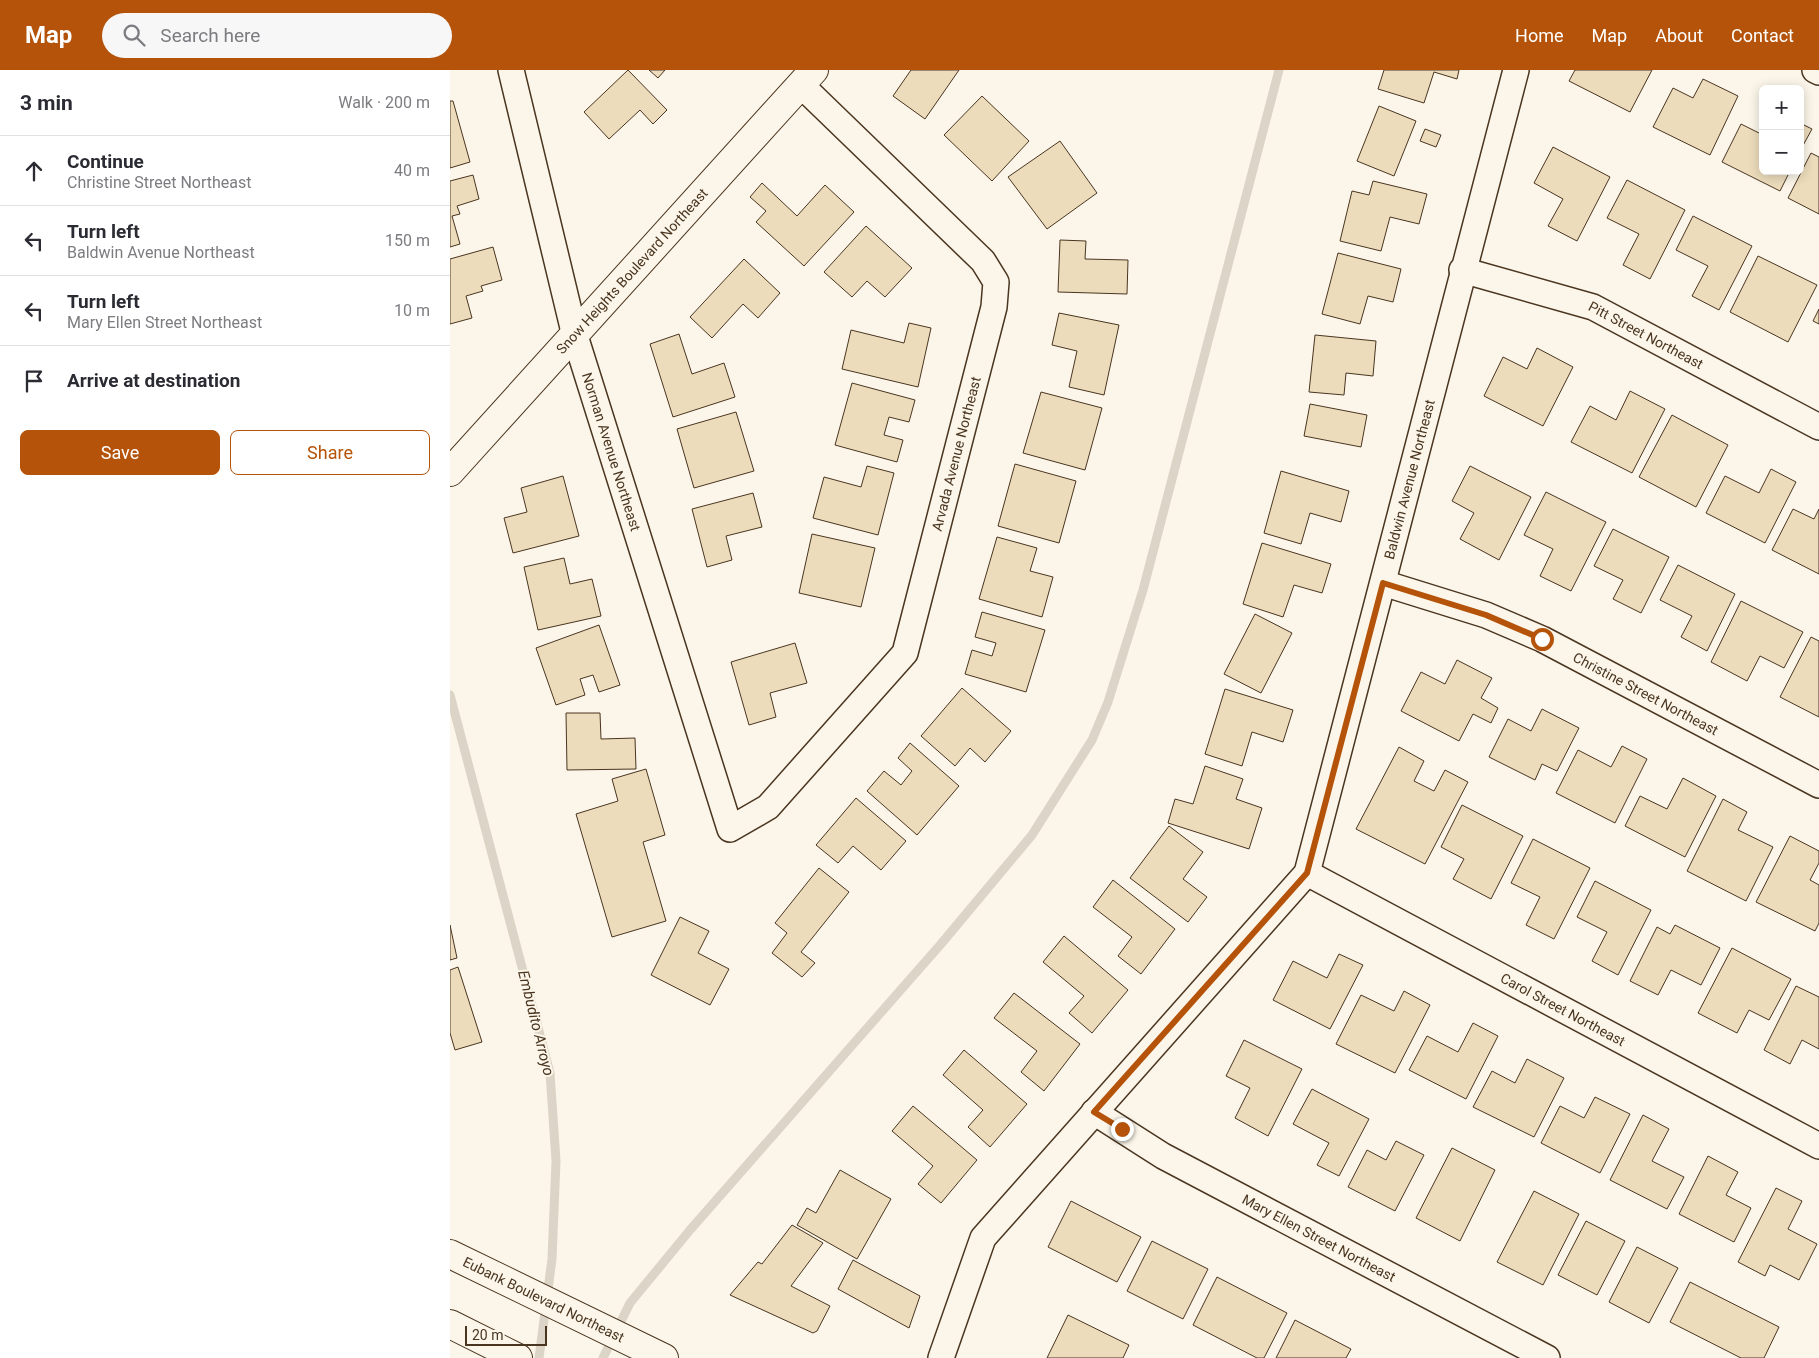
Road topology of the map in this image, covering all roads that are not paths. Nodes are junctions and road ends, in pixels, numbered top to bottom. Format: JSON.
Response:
{"nodes":[{"id":1,"x":511,"y":70,"type":"edge"},
{"id":2,"x":1516,"y":70,"type":"edge"},
{"id":3,"x":1815,"y":70,"type":"edge"},
{"id":4,"x":1819,"y":72,"type":"edge"},
{"id":5,"x":807,"y":78,"type":"edge"},
{"id":6,"x":1462,"y":270,"type":"junction"},
{"id":7,"x":575,"y":336,"type":"junction"},
{"id":8,"x":1819,"y":427,"type":"edge"},
{"id":9,"x":450,"y":472,"type":"edge"},
{"id":10,"x":1383,"y":583,"type":"junction"},
{"id":11,"x":1819,"y":785,"type":"edge"},
{"id":12,"x":730,"y":829,"type":"joint"},
{"id":13,"x":1307,"y":873,"type":"junction"},
{"id":14,"x":1094,"y":1112,"type":"junction"},
{"id":15,"x":1819,"y":1146,"type":"edge"},
{"id":16,"x":450,"y":1254,"type":"edge"},
{"id":17,"x":450,"y":1324,"type":"edge"},
{"id":18,"x":514,"y":1356,"type":"edge"},
{"id":19,"x":664,"y":1358,"type":"edge"},
{"id":20,"x":941,"y":1358,"type":"edge"},
{"id":21,"x":1547,"y":1358,"type":"edge"}],
"edges":[{"from":1,"to":7,"type":"street","name":"Norman Avenue Northeast"},
{"from":2,"to":6,"type":"street","name":"Baldwin Avenue Northeast"},
{"from":3,"to":4,"type":"street"},
{"from":5,"to":7,"type":"street","name":"Snow Heights Boulevard Northeast"},
{"from":5,"to":12,"type":"street","name":"Arvada Avenue Northeast"},
{"from":6,"to":8,"type":"street","name":"Pitt Street Northeast"},
{"from":6,"to":10,"type":"street","name":"Baldwin Avenue Northeast"},
{"from":7,"to":9,"type":"street","name":"Snow Heights Boulevard Northeast"},
{"from":7,"to":12,"type":"street","name":"Norman Avenue Northeast"},
{"from":10,"to":11,"type":"street","name":"Christine Street Northeast"},
{"from":10,"to":13,"type":"street","name":"Baldwin Avenue Northeast"},
{"from":13,"to":14,"type":"street","name":"Baldwin Avenue Northeast"},
{"from":13,"to":15,"type":"street","name":"Carol Street Northeast"},
{"from":14,"to":20,"type":"street","name":"Baldwin Avenue Northeast"},
{"from":14,"to":21,"type":"street","name":"Mary Ellen Street Northeast"},
{"from":16,"to":19,"type":"street","name":"Eubank Boulevard Northeast"},
{"from":17,"to":18,"type":"street"}]}
